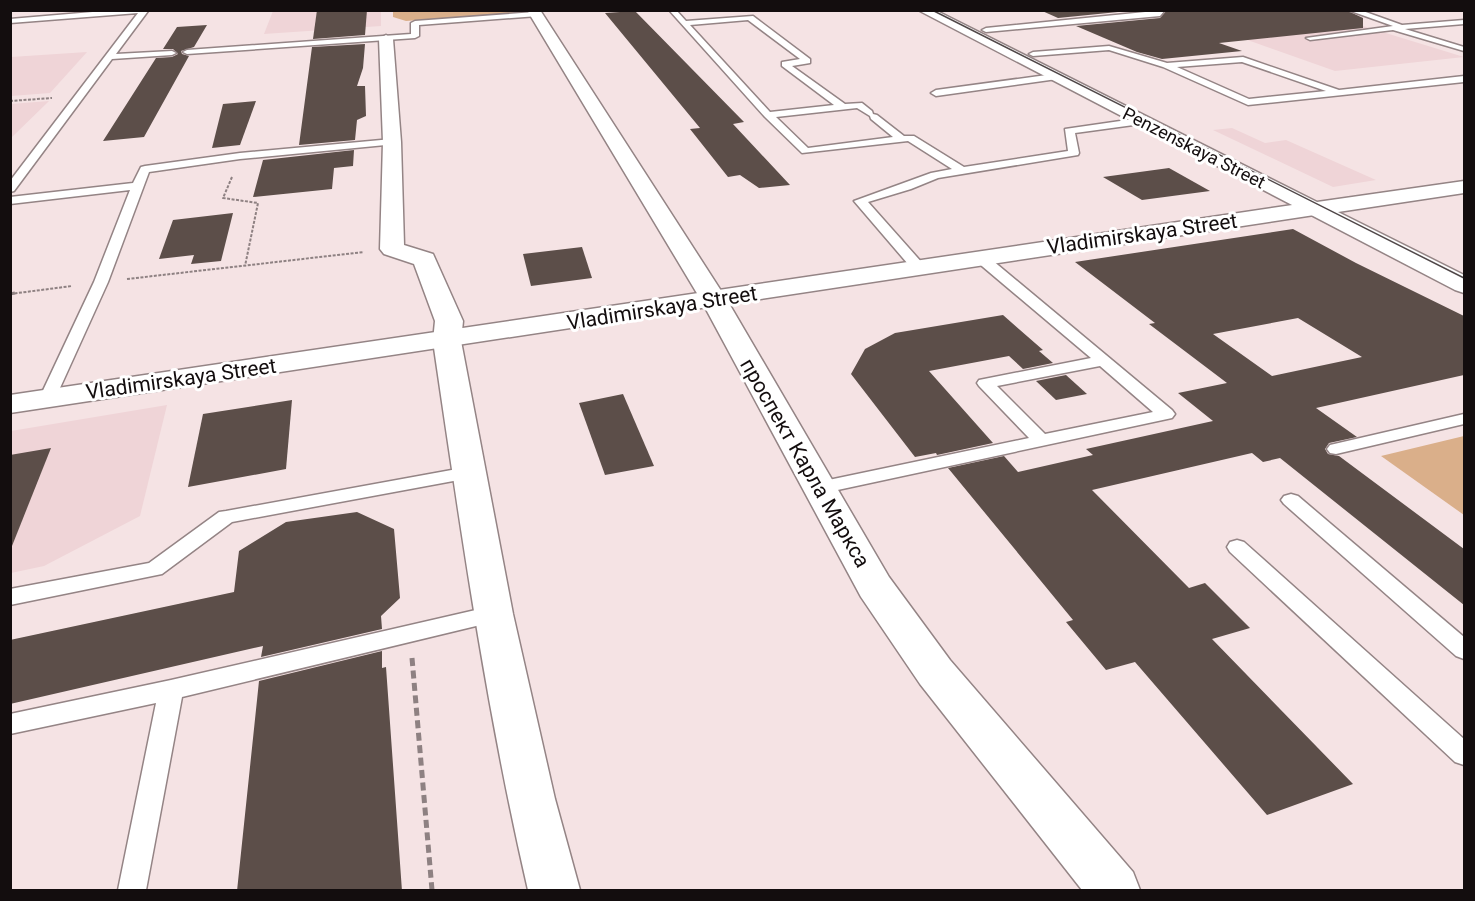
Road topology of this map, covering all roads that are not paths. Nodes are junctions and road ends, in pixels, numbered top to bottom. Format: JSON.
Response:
{"nodes":[{"id":1,"x":672,"y":10,"type":"edge"},
{"id":2,"x":924,"y":10,"type":"edge"},
{"id":3,"x":947,"y":10,"type":"edge"},
{"id":4,"x":1162,"y":10,"type":"edge"},
{"id":5,"x":1351,"y":10,"type":"edge"},
{"id":6,"x":144,"y":11,"type":"edge"},
{"id":7,"x":534,"y":12,"type":"edge"},
{"id":8,"x":1034,"y":13,"type":"dead end"},
{"id":9,"x":1390,"y":15,"type":"dead end"},
{"id":10,"x":1370,"y":16,"type":"junction"},
{"id":11,"x":10,"y":21,"type":"edge"},
{"id":12,"x":1464,"y":22,"type":"edge"},
{"id":13,"x":686,"y":23,"type":"junction"},
{"id":14,"x":1436,"y":24,"type":"junction"},
{"id":15,"x":1034,"y":27,"type":"junction"},
{"id":16,"x":1406,"y":27,"type":"junction"},
{"id":17,"x":1393,"y":28,"type":"junction"},
{"id":18,"x":986,"y":30,"type":"junction"},
{"id":19,"x":1464,"y":32,"type":"edge"},
{"id":20,"x":1310,"y":38,"type":"dead end"},
{"id":21,"x":386,"y":39,"type":"junction"},
{"id":22,"x":1464,"y":49,"type":"edge"},
{"id":23,"x":187,"y":52,"type":"dead end"},
{"id":24,"x":172,"y":53,"type":"dead end"},
{"id":25,"x":1033,"y":54,"type":"junction"},
{"id":26,"x":110,"y":57,"type":"junction"},
{"id":27,"x":1166,"y":65,"type":"junction"},
{"id":28,"x":1054,"y":77,"type":"junction"},
{"id":29,"x":1464,"y":78,"type":"edge"},
{"id":30,"x":936,"y":93,"type":"dead end"},
{"id":31,"x":1342,"y":93,"type":"junction"},
{"id":32,"x":843,"y":107,"type":"junction"},
{"id":33,"x":768,"y":115,"type":"junction"},
{"id":34,"x":1141,"y":121,"type":"junction"},
{"id":35,"x":902,"y":139,"type":"junction"},
{"id":36,"x":392,"y":142,"type":"junction"},
{"id":37,"x":961,"y":170,"type":"junction"},
{"id":38,"x":1291,"y":178,"type":"dead end"},
{"id":39,"x":137,"y":186,"type":"junction"},
{"id":40,"x":1464,"y":187,"type":"edge"},
{"id":41,"x":10,"y":189,"type":"edge"},
{"id":42,"x":1317,"y":200,"type":"junction"},
{"id":43,"x":10,"y":201,"type":"edge"},
{"id":44,"x":1346,"y":204,"type":"junction"},
{"id":45,"x":981,"y":258,"type":"junction"},
{"id":46,"x":1464,"y":264,"type":"edge"},
{"id":47,"x":919,"y":268,"type":"junction"},
{"id":48,"x":1464,"y":285,"type":"edge"},
{"id":49,"x":714,"y":300,"type":"junction"},
{"id":50,"x":447,"y":341,"type":"junction"},
{"id":51,"x":1102,"y":361,"type":"junction"},
{"id":52,"x":47,"y":399,"type":"junction"},
{"id":53,"x":10,"y":404,"type":"edge"},
{"id":54,"x":1464,"y":419,"type":"edge"},
{"id":55,"x":1041,"y":440,"type":"junction"},
{"id":56,"x":1336,"y":449,"type":"dead end"},
{"id":57,"x":468,"y":473,"type":"junction"},
{"id":58,"x":819,"y":488,"type":"junction"},
{"id":59,"x":1291,"y":500,"type":"dead end"},
{"id":60,"x":1237,"y":548,"type":"dead end"},
{"id":61,"x":10,"y":597,"type":"edge"},
{"id":62,"x":493,"y":614,"type":"junction"},
{"id":63,"x":1464,"y":650,"type":"edge"},
{"id":64,"x":171,"y":690,"type":"junction"},
{"id":65,"x":10,"y":724,"type":"edge"},
{"id":66,"x":1464,"y":754,"type":"edge"},
{"id":67,"x":132,"y":891,"type":"edge"},
{"id":68,"x":554,"y":891,"type":"edge"},
{"id":69,"x":1114,"y":891,"type":"edge"}],
"edges":[{"from":1,"to":13,"type":"lane"},
{"from":2,"to":28,"type":"street","name":"Penzenskaya Street"},
{"from":3,"to":18,"type":"street","name":"Penzenskaya Street"},
{"from":4,"to":15,"type":"lane"},
{"from":5,"to":10,"type":"lane"},
{"from":6,"to":11,"type":"lane"},
{"from":6,"to":26,"type":"lane"},
{"from":7,"to":21,"type":"lane"},
{"from":7,"to":49,"type":"street","name":"проспект Карла Маркса"},
{"from":8,"to":15,"type":"lane"},
{"from":9,"to":10,"type":"lane"},
{"from":10,"to":16,"type":"lane"},
{"from":12,"to":14,"type":"lane"},
{"from":13,"to":32,"type":"lane"},
{"from":13,"to":33,"type":"lane"},
{"from":14,"to":16,"type":"lane"},
{"from":14,"to":19,"type":"lane"},
{"from":15,"to":18,"type":"lane"},
{"from":16,"to":17,"type":"lane"},
{"from":17,"to":20,"type":"lane"},
{"from":17,"to":22,"type":"lane"},
{"from":18,"to":25,"type":"street","name":"Penzenskaya Street"},
{"from":21,"to":23,"type":"lane"},
{"from":21,"to":36,"type":"street"},
{"from":24,"to":26,"type":"lane"},
{"from":25,"to":27,"type":"lane"},
{"from":25,"to":38,"type":"street","name":"Penzenskaya Street"},
{"from":26,"to":41,"type":"lane"},
{"from":27,"to":31,"type":"lane"},
{"from":27,"to":31,"type":"lane"},
{"from":28,"to":30,"type":"lane"},
{"from":28,"to":34,"type":"street","name":"Penzenskaya Street"},
{"from":29,"to":31,"type":"lane"},
{"from":32,"to":33,"type":"lane"},
{"from":32,"to":35,"type":"lane"},
{"from":33,"to":35,"type":"lane"},
{"from":34,"to":37,"type":"lane"},
{"from":34,"to":42,"type":"street","name":"Penzenskaya Street"},
{"from":35,"to":37,"type":"lane"},
{"from":36,"to":39,"type":"lane"},
{"from":36,"to":50,"type":"street"},
{"from":37,"to":47,"type":"lane"},
{"from":39,"to":43,"type":"lane"},
{"from":39,"to":52,"type":"lane"},
{"from":40,"to":44,"type":"street"},
{"from":42,"to":44,"type":"street","name":"Vladimirskaya Street"},
{"from":42,"to":45,"type":"street","name":"Vladimirskaya Street"},
{"from":42,"to":48,"type":"street","name":"Penzenskaya Street"},
{"from":44,"to":46,"type":"street"},
{"from":45,"to":47,"type":"street","name":"Vladimirskaya Street"},
{"from":45,"to":51,"type":"lane"},
{"from":47,"to":49,"type":"street","name":"Vladimirskaya Street"},
{"from":49,"to":50,"type":"street","name":"Vladimirskaya Street"},
{"from":49,"to":58,"type":"street","name":"проспект Карла Маркса"},
{"from":50,"to":52,"type":"street","name":"Vladimirskaya Street"},
{"from":50,"to":57,"type":"street"},
{"from":51,"to":55,"type":"lane"},
{"from":51,"to":55,"type":"lane"},
{"from":52,"to":53,"type":"street","name":"Vladimirskaya Street"},
{"from":54,"to":56,"type":"lane"},
{"from":55,"to":58,"type":"lane"},
{"from":57,"to":61,"type":"lane"},
{"from":57,"to":62,"type":"street"},
{"from":58,"to":69,"type":"street","name":"проспект Карла Маркса"},
{"from":59,"to":63,"type":"lane"},
{"from":60,"to":66,"type":"lane"},
{"from":62,"to":64,"type":"lane"},
{"from":62,"to":68,"type":"street"},
{"from":64,"to":65,"type":"lane"},
{"from":64,"to":67,"type":"lane"}]}
